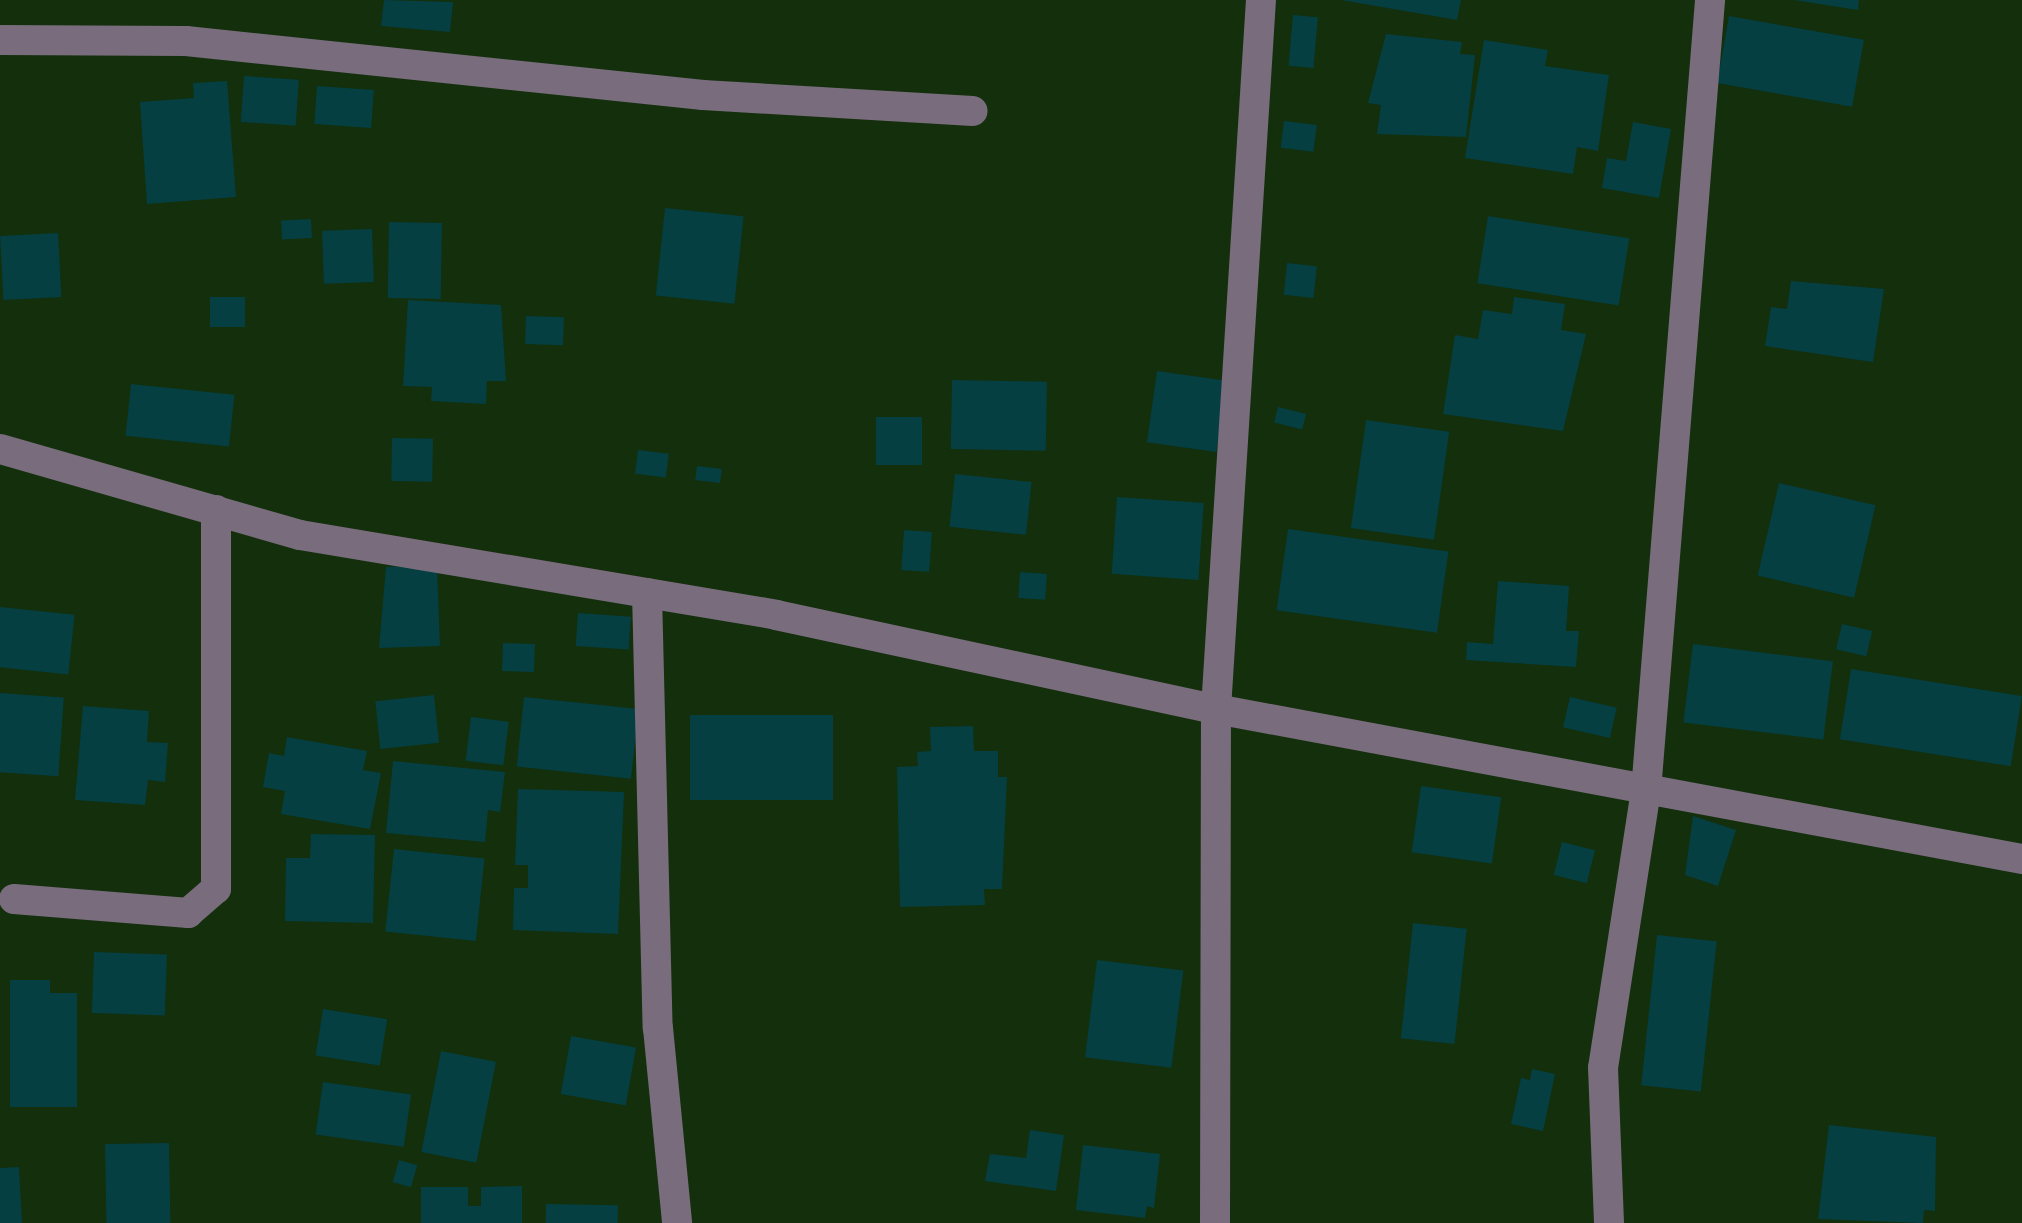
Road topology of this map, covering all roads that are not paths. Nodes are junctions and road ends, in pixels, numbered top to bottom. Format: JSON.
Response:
{"nodes":[{"id":1,"x":1261,"y":0,"type":"edge"},
{"id":2,"x":1710,"y":0,"type":"edge"},
{"id":3,"x":0,"y":40,"type":"edge"},
{"id":4,"x":973,"y":111,"type":"dead end"},
{"id":5,"x":0,"y":449,"type":"edge"},
{"id":6,"x":216,"y":510,"type":"junction"},
{"id":7,"x":647,"y":593,"type":"junction"},
{"id":8,"x":1216,"y":709,"type":"junction"},
{"id":9,"x":1646,"y":790,"type":"junction"},
{"id":10,"x":2022,"y":859,"type":"edge"},
{"id":11,"x":14,"y":899,"type":"dead end"},
{"id":12,"x":677,"y":1223,"type":"edge"},
{"id":13,"x":1215,"y":1223,"type":"edge"},
{"id":14,"x":1609,"y":1223,"type":"edge"}],
"edges":[{"from":1,"to":8,"type":"street"},
{"from":2,"to":9,"type":"street"},
{"from":3,"to":4,"type":"street"},
{"from":5,"to":6,"type":"street"},
{"from":6,"to":7,"type":"street"},
{"from":6,"to":11,"type":"street"},
{"from":7,"to":8,"type":"street"},
{"from":7,"to":12,"type":"street"},
{"from":8,"to":9,"type":"street"},
{"from":8,"to":13,"type":"street"},
{"from":9,"to":10,"type":"street"},
{"from":9,"to":14,"type":"street"}]}
